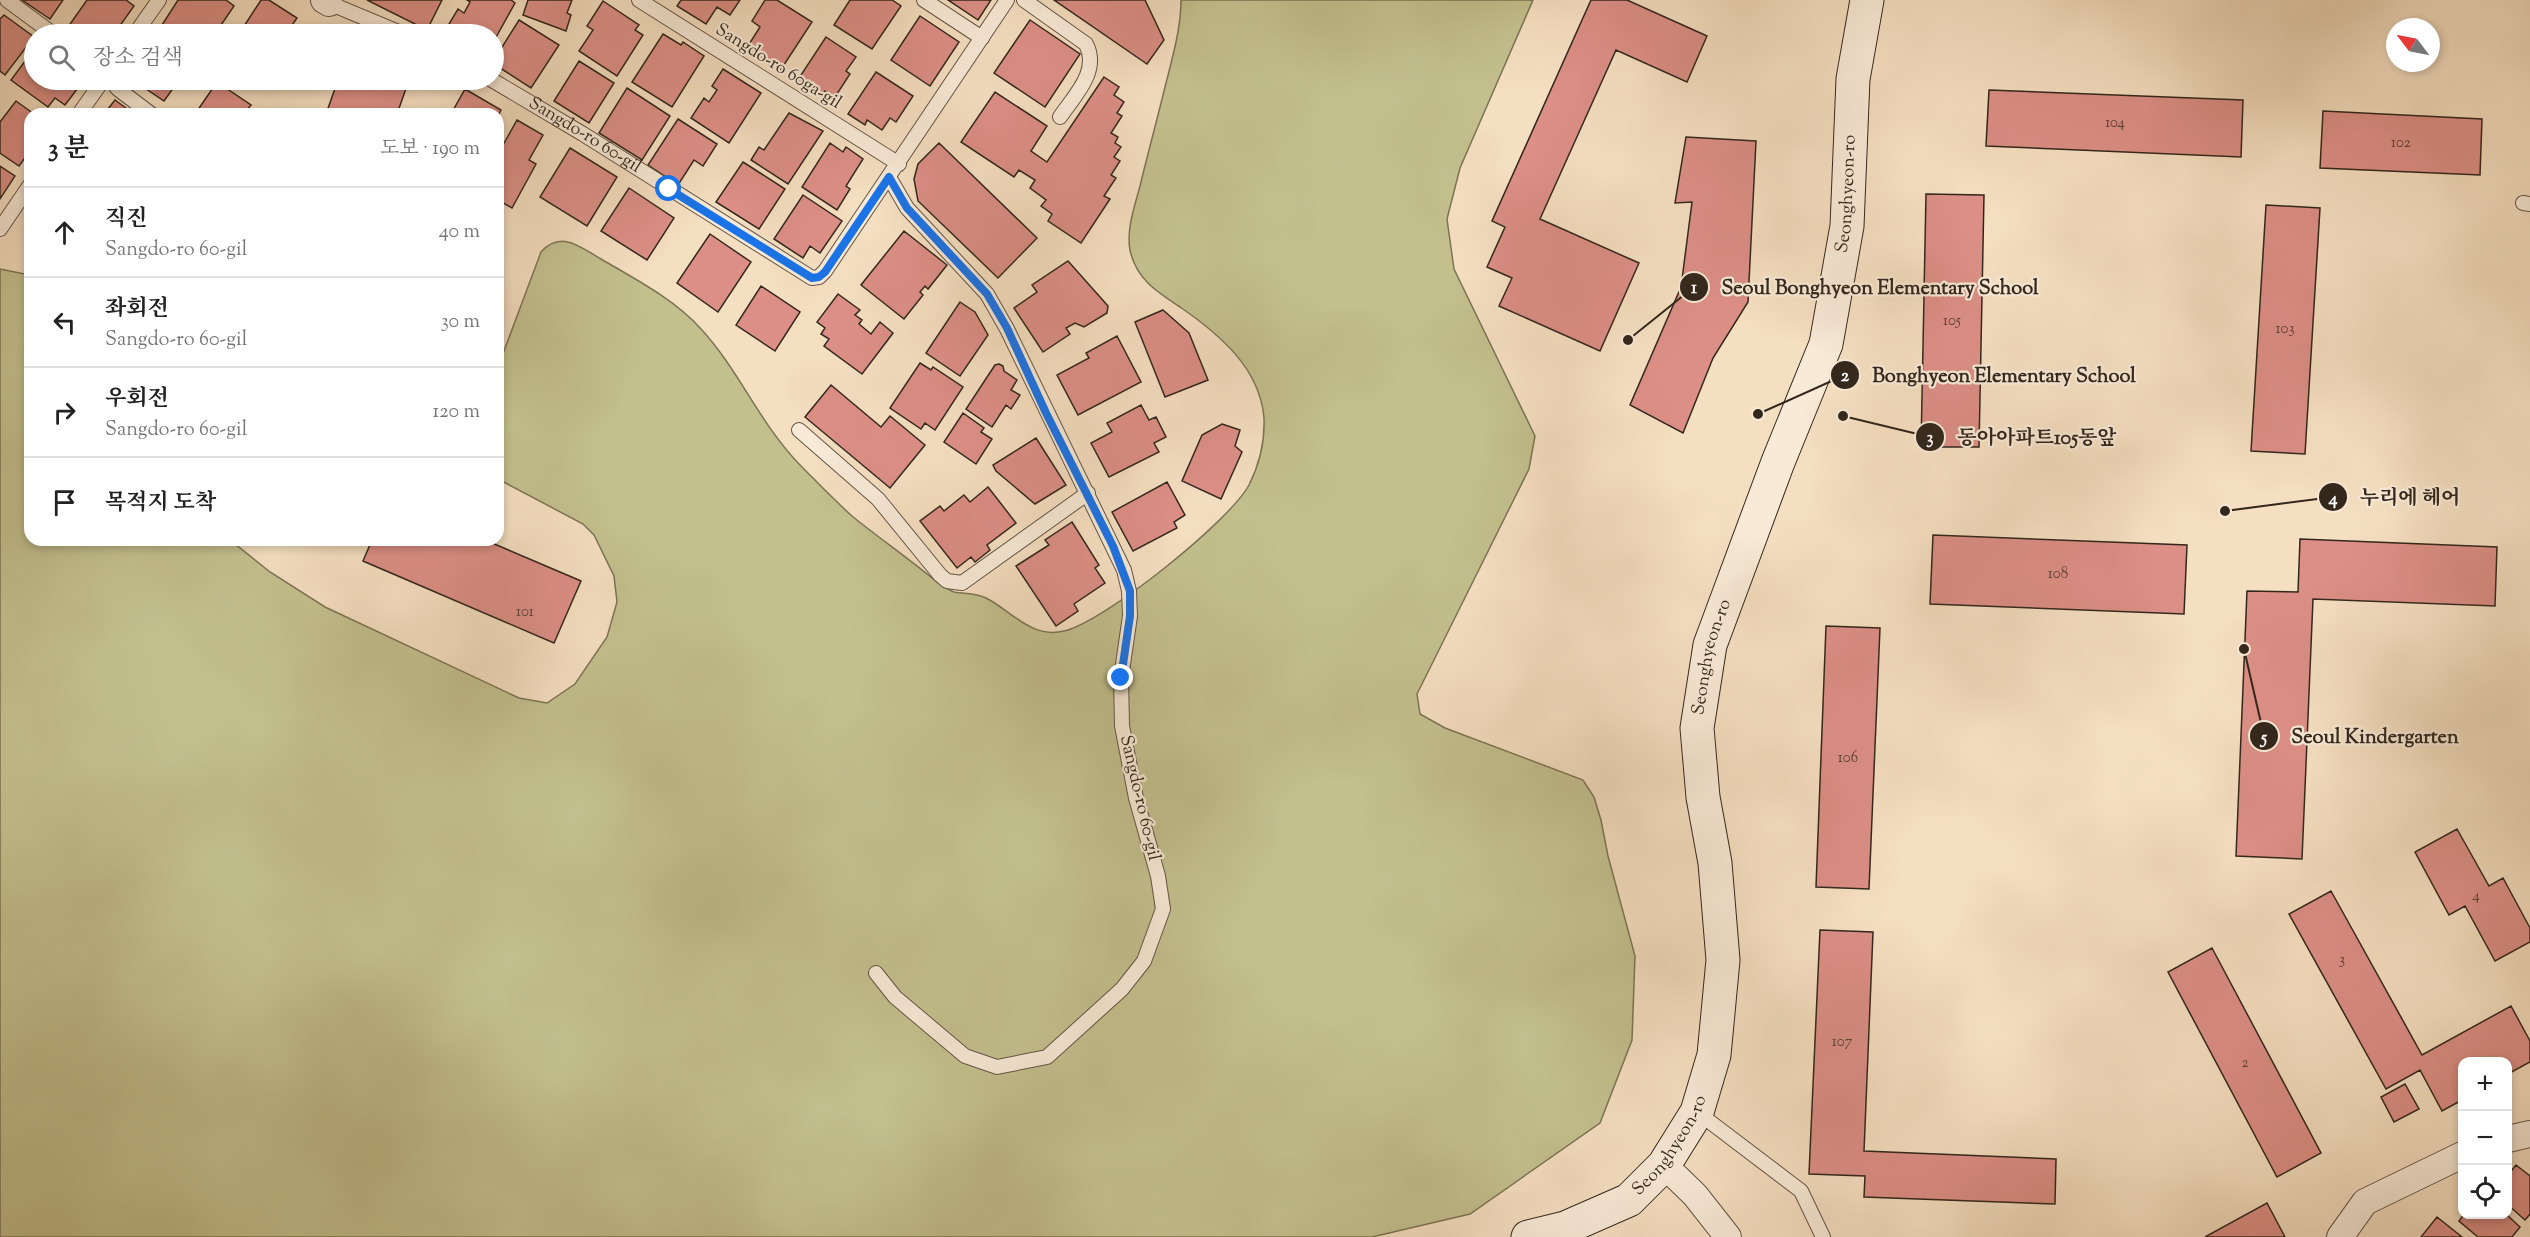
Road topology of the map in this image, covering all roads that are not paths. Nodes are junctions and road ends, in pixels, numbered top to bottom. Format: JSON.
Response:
{"nodes":[{"id":1,"x":7,"y":0,"type":"edge"},
{"id":2,"x":159,"y":0,"type":"edge"},
{"id":3,"x":639,"y":0,"type":"edge"},
{"id":4,"x":924,"y":0,"type":"edge"},
{"id":5,"x":1007,"y":0,"type":"edge"},
{"id":6,"x":1024,"y":0,"type":"edge"},
{"id":7,"x":1867,"y":0,"type":"edge"},
{"id":8,"x":328,"y":1,"type":"edge"},
{"id":9,"x":39,"y":24,"type":"edge"},
{"id":10,"x":142,"y":24,"type":"edge"},
{"id":11,"x":380,"y":24,"type":"edge"},
{"id":12,"x":982,"y":38,"type":"junction"},
{"id":13,"x":504,"y":87,"type":"edge"},
{"id":14,"x":96,"y":90,"type":"edge"},
{"id":15,"x":119,"y":90,"type":"edge"},
{"id":16,"x":83,"y":108,"type":"edge"},
{"id":17,"x":143,"y":108,"type":"edge"},
{"id":18,"x":1060,"y":117,"type":"dead end"},
{"id":19,"x":899,"y":164,"type":"junction"},
{"id":20,"x":889,"y":177,"type":"junction"},
{"id":21,"x":24,"y":194,"type":"edge"},
{"id":22,"x":0,"y":230,"type":"edge"},
{"id":23,"x":799,"y":430,"type":"dead end"},
{"id":24,"x":1088,"y":493,"type":"junction"},
{"id":25,"x":876,"y":973,"type":"dead end"},
{"id":26,"x":1697,"y":1112,"type":"junction"},
{"id":27,"x":2530,"y":1134,"type":"edge"},
{"id":28,"x":2512,"y":1138,"type":"edge"},
{"id":29,"x":2458,"y":1157,"type":"edge"},
{"id":30,"x":1664,"y":1165,"type":"junction"},
{"id":31,"x":1528,"y":1237,"type":"edge"},
{"id":32,"x":1728,"y":1237,"type":"edge"},
{"id":33,"x":1823,"y":1237,"type":"edge"},
{"id":34,"x":2340,"y":1237,"type":"edge"}],
"edges":[{"from":1,"to":9,"type":"lane"},
{"from":2,"to":10,"type":"lane"},
{"from":3,"to":19,"type":"lane","name":"Sangdo-ro 60ga-gil"},
{"from":4,"to":12,"type":"lane"},
{"from":5,"to":12,"type":"lane","name":"Sangdo-ro 60-gil"},
{"from":6,"to":18,"type":"lane"},
{"from":7,"to":26,"type":"street","name":"Seonghyeon-ro"},
{"from":8,"to":11,"type":"lane"},
{"from":12,"to":19,"type":"lane","name":"Sangdo-ro 60-gil"},
{"from":13,"to":20,"type":"lane","name":"Sangdo-ro 60-gil"},
{"from":14,"to":16,"type":"lane"},
{"from":15,"to":17,"type":"lane"},
{"from":19,"to":20,"type":"lane","name":"Sangdo-ro 60-gil"},
{"from":20,"to":24,"type":"lane","name":"Sangdo-ro 60-gil"},
{"from":21,"to":22,"type":"lane"},
{"from":23,"to":24,"type":"lane"},
{"from":24,"to":25,"type":"lane","name":"Sangdo-ro 60-gil"},
{"from":26,"to":30,"type":"street","name":"Seonghyeon-ro"},
{"from":26,"to":33,"type":"lane"},
{"from":27,"to":28,"type":"street"},
{"from":29,"to":34,"type":"street"},
{"from":30,"to":31,"type":"street","name":"Seonghyeon-ro"},
{"from":30,"to":32,"type":"street"}]}
